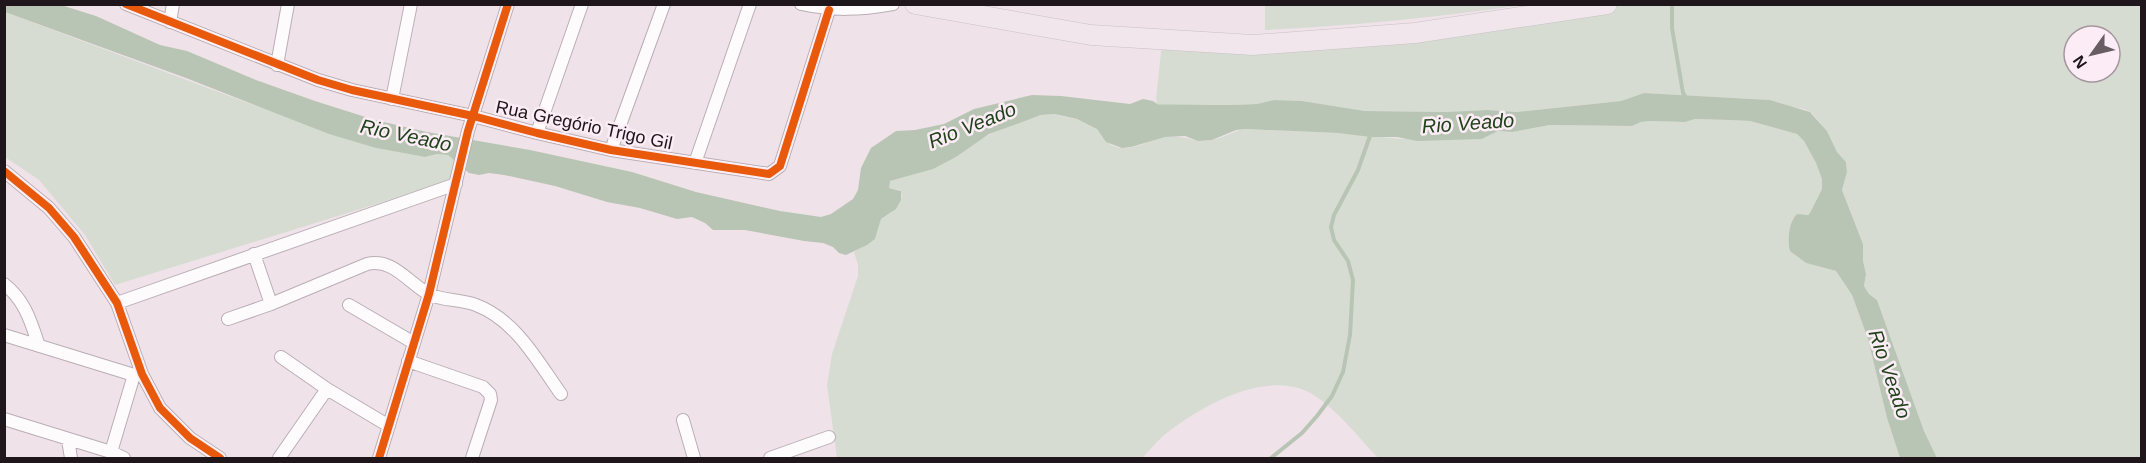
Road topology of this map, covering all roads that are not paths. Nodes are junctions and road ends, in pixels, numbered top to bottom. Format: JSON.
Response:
{"nodes":[{"id":1,"x":126,"y":4,"type":"edge"},
{"id":2,"x":173,"y":4,"type":"edge"},
{"id":3,"x":288,"y":4,"type":"edge"},
{"id":4,"x":411,"y":4,"type":"edge"},
{"id":5,"x":508,"y":4,"type":"edge"},
{"id":6,"x":582,"y":4,"type":"edge"},
{"id":7,"x":664,"y":4,"type":"edge"},
{"id":8,"x":750,"y":4,"type":"edge"},
{"id":9,"x":801,"y":4,"type":"edge"},
{"id":10,"x":893,"y":4,"type":"edge"},
{"id":11,"x":915,"y":4,"type":"edge"},
{"id":12,"x":1607,"y":4,"type":"edge"},
{"id":13,"x":829,"y":10,"type":"junction"},
{"id":14,"x":170,"y":22,"type":"junction"},
{"id":15,"x":277,"y":64,"type":"junction"},
{"id":16,"x":392,"y":99,"type":"junction"},
{"id":17,"x":473,"y":116,"type":"junction"},
{"id":18,"x":537,"y":134,"type":"junction"},
{"id":19,"x":611,"y":150,"type":"junction"},
{"id":20,"x":695,"y":163,"type":"junction"},
{"id":21,"x":4,"y":171,"type":"edge"},
{"id":22,"x":456,"y":183,"type":"junction"},
{"id":23,"x":254,"y":254,"type":"junction"},
{"id":24,"x":4,"y":284,"type":"edge"},
{"id":25,"x":429,"y":294,"type":"junction"},
{"id":26,"x":117,"y":303,"type":"junction"},
{"id":27,"x":271,"y":304,"type":"junction"},
{"id":28,"x":349,"y":305,"type":"dead end"},
{"id":29,"x":228,"y":319,"type":"dead end"},
{"id":30,"x":4,"y":335,"type":"edge"},
{"id":31,"x":414,"y":343,"type":"junction"},
{"id":32,"x":39,"y":346,"type":"junction"},
{"id":33,"x":281,"y":357,"type":"dead end"},
{"id":34,"x":408,"y":361,"type":"junction"},
{"id":35,"x":138,"y":374,"type":"junction"},
{"id":36,"x":327,"y":389,"type":"junction"},
{"id":37,"x":561,"y":394,"type":"dead end"},
{"id":38,"x":4,"y":419,"type":"edge"},
{"id":39,"x":683,"y":420,"type":"dead end"},
{"id":40,"x":389,"y":426,"type":"junction"},
{"id":41,"x":829,"y":437,"type":"dead end"},
{"id":42,"x":68,"y":440,"type":"junction"},
{"id":43,"x":111,"y":452,"type":"junction"},
{"id":44,"x":70,"y":459,"type":"edge"},
{"id":45,"x":124,"y":459,"type":"edge"},
{"id":46,"x":220,"y":459,"type":"edge"},
{"id":47,"x":279,"y":459,"type":"edge"},
{"id":48,"x":379,"y":459,"type":"edge"},
{"id":49,"x":472,"y":459,"type":"edge"},
{"id":50,"x":694,"y":459,"type":"edge"},
{"id":51,"x":770,"y":459,"type":"edge"}],
"edges":[{"from":1,"to":14,"type":"street","name":"Rua Gregório Trigo Gil"},
{"from":2,"to":14,"type":"street"},
{"from":3,"to":15,"type":"street"},
{"from":4,"to":16,"type":"street"},
{"from":5,"to":17,"type":"street"},
{"from":6,"to":18,"type":"street"},
{"from":7,"to":19,"type":"street"},
{"from":8,"to":20,"type":"street"},
{"from":9,"to":13,"type":"street"},
{"from":10,"to":13,"type":"street"},
{"from":11,"to":12,"type":"highway"},
{"from":13,"to":20,"type":"street","name":"Rua Gregório Trigo Gil"},
{"from":14,"to":15,"type":"street","name":"Rua Gregório Trigo Gil"},
{"from":15,"to":16,"type":"street","name":"Rua Gregório Trigo Gil"},
{"from":16,"to":17,"type":"street","name":"Rua Gregório Trigo Gil"},
{"from":17,"to":18,"type":"street","name":"Rua Gregório Trigo Gil"},
{"from":17,"to":22,"type":"street"},
{"from":18,"to":19,"type":"street","name":"Rua Gregório Trigo Gil"},
{"from":19,"to":20,"type":"street","name":"Rua Gregório Trigo Gil"},
{"from":21,"to":26,"type":"street"},
{"from":22,"to":23,"type":"street"},
{"from":22,"to":25,"type":"street"},
{"from":23,"to":26,"type":"street"},
{"from":23,"to":27,"type":"street"},
{"from":24,"to":32,"type":"street"},
{"from":25,"to":27,"type":"street"},
{"from":25,"to":31,"type":"street"},
{"from":25,"to":37,"type":"street"},
{"from":26,"to":35,"type":"street"},
{"from":27,"to":29,"type":"street"},
{"from":28,"to":31,"type":"street"},
{"from":30,"to":32,"type":"street"},
{"from":31,"to":34,"type":"street"},
{"from":32,"to":35,"type":"street"},
{"from":33,"to":36,"type":"street"},
{"from":34,"to":40,"type":"street"},
{"from":34,"to":49,"type":"street"},
{"from":35,"to":43,"type":"street"},
{"from":35,"to":46,"type":"street"},
{"from":36,"to":40,"type":"street"},
{"from":36,"to":47,"type":"street"},
{"from":38,"to":42,"type":"street"},
{"from":39,"to":50,"type":"street"},
{"from":40,"to":48,"type":"street"},
{"from":41,"to":51,"type":"street"},
{"from":42,"to":43,"type":"street"},
{"from":42,"to":44,"type":"street"},
{"from":43,"to":45,"type":"street"}]}
